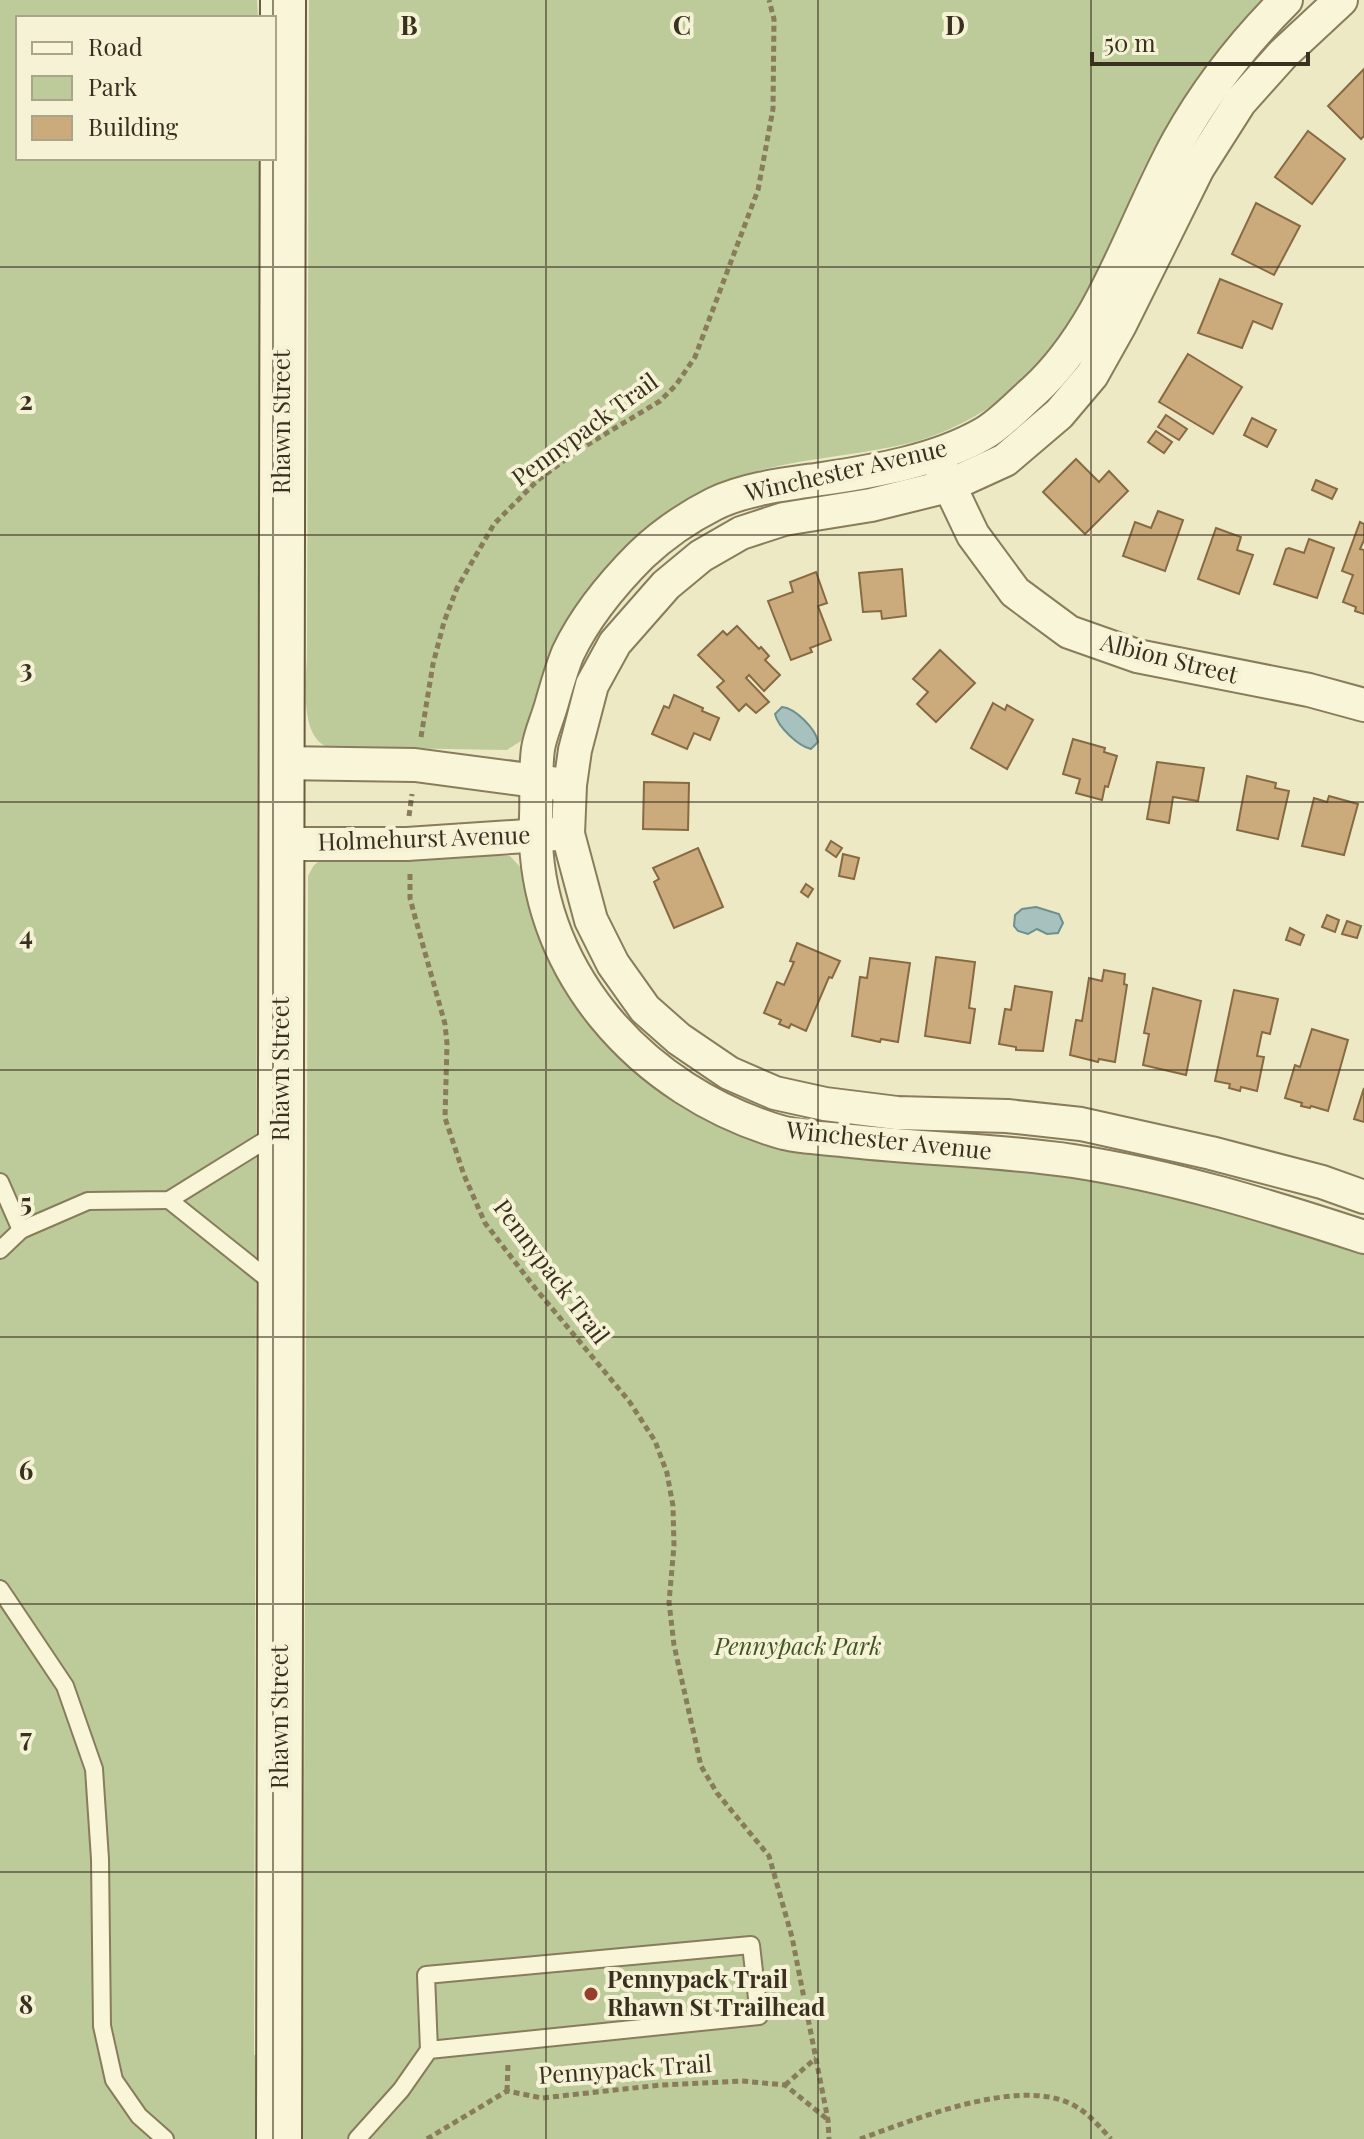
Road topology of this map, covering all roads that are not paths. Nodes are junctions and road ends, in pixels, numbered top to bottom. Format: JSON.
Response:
{"nodes":[{"id":1,"x":283,"y":0,"type":"edge"},
{"id":2,"x":1286,"y":0,"type":"edge"},
{"id":3,"x":1341,"y":0,"type":"edge"},
{"id":4,"x":1249,"y":39,"type":"junction"},
{"id":5,"x":1276,"y":61,"type":"junction"},
{"id":6,"x":935,"y":455,"type":"junction"},
{"id":7,"x":948,"y":486,"type":"junction"},
{"id":8,"x":1364,"y":705,"type":"edge"},
{"id":9,"x":280,"y":763,"type":"junction"},
{"id":10,"x":538,"y":782,"type":"junction"},
{"id":11,"x":570,"y":785,"type":"junction"},
{"id":12,"x":535,"y":834,"type":"junction"},
{"id":13,"x":568,"y":834,"type":"junction"},
{"id":14,"x":280,"y":844,"type":"junction"},
{"id":15,"x":1081,"y":1124,"type":"junction"},
{"id":16,"x":281,"y":1130,"type":"junction"},
{"id":17,"x":1074,"y":1161,"type":"junction"},
{"id":18,"x":0,"y":1182,"type":"edge"},
{"id":19,"x":1364,"y":1197,"type":"edge"},
{"id":20,"x":169,"y":1200,"type":"junction"},
{"id":21,"x":21,"y":1230,"type":"junction"},
{"id":22,"x":1364,"y":1237,"type":"edge"},
{"id":23,"x":0,"y":1250,"type":"edge"},
{"id":24,"x":281,"y":1290,"type":"junction"},
{"id":25,"x":0,"y":1589,"type":"edge"},
{"id":26,"x":429,"y":2050,"type":"junction"},
{"id":27,"x":165,"y":2139,"type":"edge"},
{"id":28,"x":279,"y":2139,"type":"edge"},
{"id":29,"x":357,"y":2139,"type":"edge"}],
"edges":[{"from":1,"to":9,"type":"main road","name":"Rhawn Street"},
{"from":2,"to":4,"type":"street","name":"Winchester Avenue"},
{"from":3,"to":5,"type":"street","name":"Winchester Avenue"},
{"from":4,"to":5,"type":"street"},
{"from":4,"to":6,"type":"street","name":"Winchester Avenue"},
{"from":5,"to":7,"type":"street","name":"Winchester Avenue"},
{"from":6,"to":7,"type":"street","name":"Albion Street"},
{"from":6,"to":10,"type":"street","name":"Winchester Avenue"},
{"from":7,"to":8,"type":"street","name":"Albion Street"},
{"from":7,"to":11,"type":"street","name":"Winchester Avenue"},
{"from":9,"to":10,"type":"street"},
{"from":9,"to":14,"type":"main road","name":"Rhawn Street"},
{"from":10,"to":11,"type":"street"},
{"from":10,"to":12,"type":"street","name":"Winchester Avenue"},
{"from":11,"to":13,"type":"street","name":"Winchester Avenue"},
{"from":12,"to":13,"type":"street","name":"Holmehurst Avenue"},
{"from":12,"to":14,"type":"street","name":"Holmehurst Avenue"},
{"from":12,"to":17,"type":"street","name":"Winchester Avenue"},
{"from":13,"to":15,"type":"street","name":"Winchester Avenue"},
{"from":14,"to":16,"type":"main road","name":"Rhawn Street"},
{"from":15,"to":17,"type":"street"},
{"from":15,"to":19,"type":"street","name":"Winchester Avenue"},
{"from":16,"to":20,"type":"lane"},
{"from":16,"to":24,"type":"main road","name":"Rhawn Street"},
{"from":17,"to":22,"type":"street","name":"Winchester Avenue"},
{"from":18,"to":21,"type":"lane"},
{"from":20,"to":21,"type":"lane"},
{"from":20,"to":24,"type":"lane"},
{"from":21,"to":23,"type":"lane"},
{"from":24,"to":28,"type":"main road","name":"Rhawn Street"},
{"from":25,"to":27,"type":"lane"},
{"from":26,"to":26,"type":"lane"},
{"from":26,"to":29,"type":"lane"}]}
